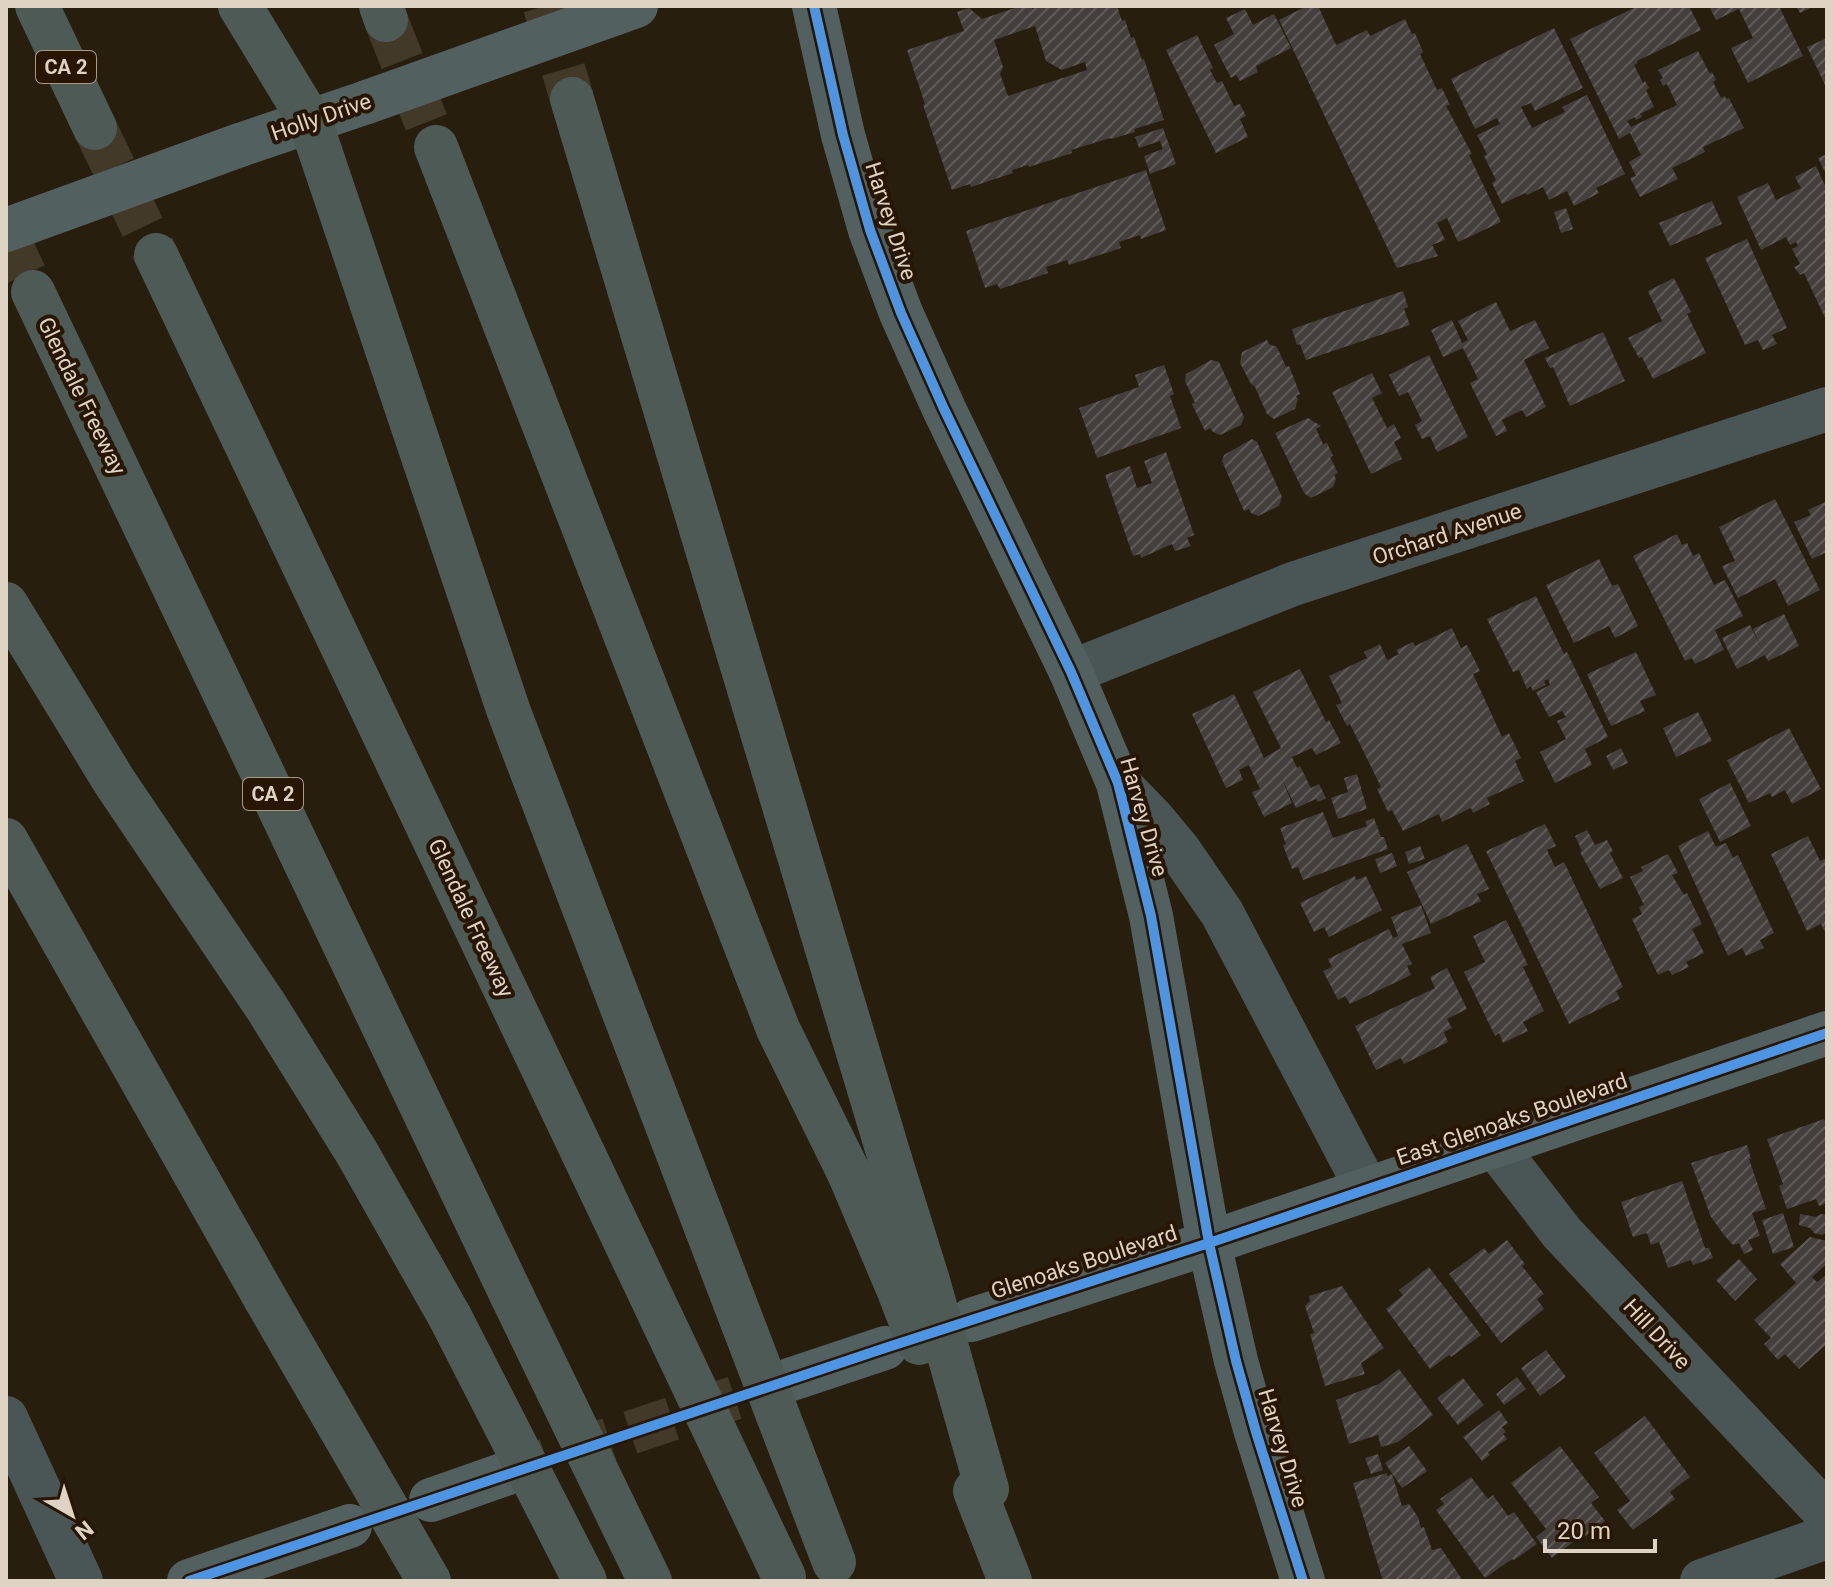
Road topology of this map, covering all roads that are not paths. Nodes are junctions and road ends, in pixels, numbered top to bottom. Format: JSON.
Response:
{"nodes":[{"id":1,"x":37,"y":6,"type":"edge"},
{"id":2,"x":240,"y":6,"type":"edge"},
{"id":3,"x":636,"y":6,"type":"edge"},
{"id":4,"x":814,"y":6,"type":"edge"},
{"id":5,"x":572,"y":99,"type":"tunnel mouth"},
{"id":6,"x":310,"y":121,"type":"junction"},
{"id":7,"x":95,"y":128,"type":"tunnel mouth"},
{"id":8,"x":436,"y":147,"type":"tunnel mouth"},
{"id":9,"x":6,"y":230,"type":"edge"},
{"id":10,"x":156,"y":255,"type":"tunnel mouth"},
{"id":11,"x":33,"y":292,"type":"tunnel mouth"},
{"id":12,"x":1827,"y":409,"type":"edge"},
{"id":13,"x":6,"y":604,"type":"edge"},
{"id":14,"x":1071,"y":672,"type":"junction"},
{"id":15,"x":1118,"y":783,"type":"junction"},
{"id":16,"x":6,"y":840,"type":"edge"},
{"id":17,"x":1827,"y":1033,"type":"edge"},
{"id":18,"x":1495,"y":1146,"type":"junction"},
{"id":19,"x":1367,"y":1189,"type":"junction"},
{"id":20,"x":1209,"y":1243,"type":"junction"},
{"id":21,"x":971,"y":1320,"type":"dead end"},
{"id":22,"x":885,"y":1348,"type":"dead end"},
{"id":23,"x":792,"y":1379,"type":"tunnel mouth"},
{"id":24,"x":6,"y":1418,"type":"edge"},
{"id":25,"x":505,"y":1474,"type":"tunnel mouth"},
{"id":26,"x":981,"y":1490,"type":"junction"},
{"id":27,"x":431,"y":1500,"type":"dead end"},
{"id":28,"x":1827,"y":1514,"type":"edge"},
{"id":29,"x":350,"y":1526,"type":"dead end"},
{"id":30,"x":1827,"y":1537,"type":"edge"},
{"id":31,"x":835,"y":1571,"type":"edge"},
{"id":32,"x":785,"y":1579,"type":"edge"},
{"id":33,"x":81,"y":1581,"type":"edge"},
{"id":34,"x":189,"y":1581,"type":"edge"},
{"id":35,"x":429,"y":1581,"type":"edge"},
{"id":36,"x":585,"y":1581,"type":"edge"},
{"id":37,"x":650,"y":1581,"type":"edge"},
{"id":38,"x":1011,"y":1581,"type":"edge"},
{"id":39,"x":1303,"y":1581,"type":"edge"},
{"id":40,"x":1702,"y":1581,"type":"edge"}],
"edges":[{"from":1,"to":7,"type":"highway","number":"CA 2"},
{"from":2,"to":6,"type":"highway"},
{"from":3,"to":6,"type":"main road","name":"Holly Drive","bridge":true},
{"from":4,"to":14,"type":"main road","name":"Harvey Drive"},
{"from":5,"to":26,"type":"highway","bridge":true},
{"from":6,"to":9,"type":"main road","name":"Holly Drive","bridge":true},
{"from":6,"to":31,"type":"highway","bridge":true},
{"from":8,"to":26,"type":"highway","bridge":true},
{"from":10,"to":32,"type":"highway","name":"Glendale Freeway","bridge":true},
{"from":11,"to":37,"type":"highway","name":"Glendale Freeway","number":"CA 2","bridge":true},
{"from":12,"to":14,"type":"street","name":"Orchard Avenue"},
{"from":13,"to":36,"type":"highway","bridge":true},
{"from":14,"to":15,"type":"main road","name":"Harvey Drive"},
{"from":15,"to":19,"type":"street"},
{"from":15,"to":20,"type":"main road","name":"Harvey Drive"},
{"from":16,"to":35,"type":"highway","bridge":true},
{"from":17,"to":18,"type":"main road","name":"East Glenoaks Boulevard"},
{"from":18,"to":19,"type":"main road","name":"East Glenoaks Boulevard"},
{"from":18,"to":28,"type":"street","name":"Hill Drive"},
{"from":19,"to":20,"type":"main road","name":"East Glenoaks Boulevard"},
{"from":20,"to":21,"type":"main road","name":"Glenoaks Boulevard"},
{"from":20,"to":39,"type":"main road","name":"Harvey Drive"},
{"from":22,"to":23,"type":"main road"},
{"from":24,"to":33,"type":"street"},
{"from":25,"to":27,"type":"main road"},
{"from":26,"to":38,"type":"highway"},
{"from":29,"to":34,"type":"main road"},
{"from":30,"to":40,"type":"street"}]}
